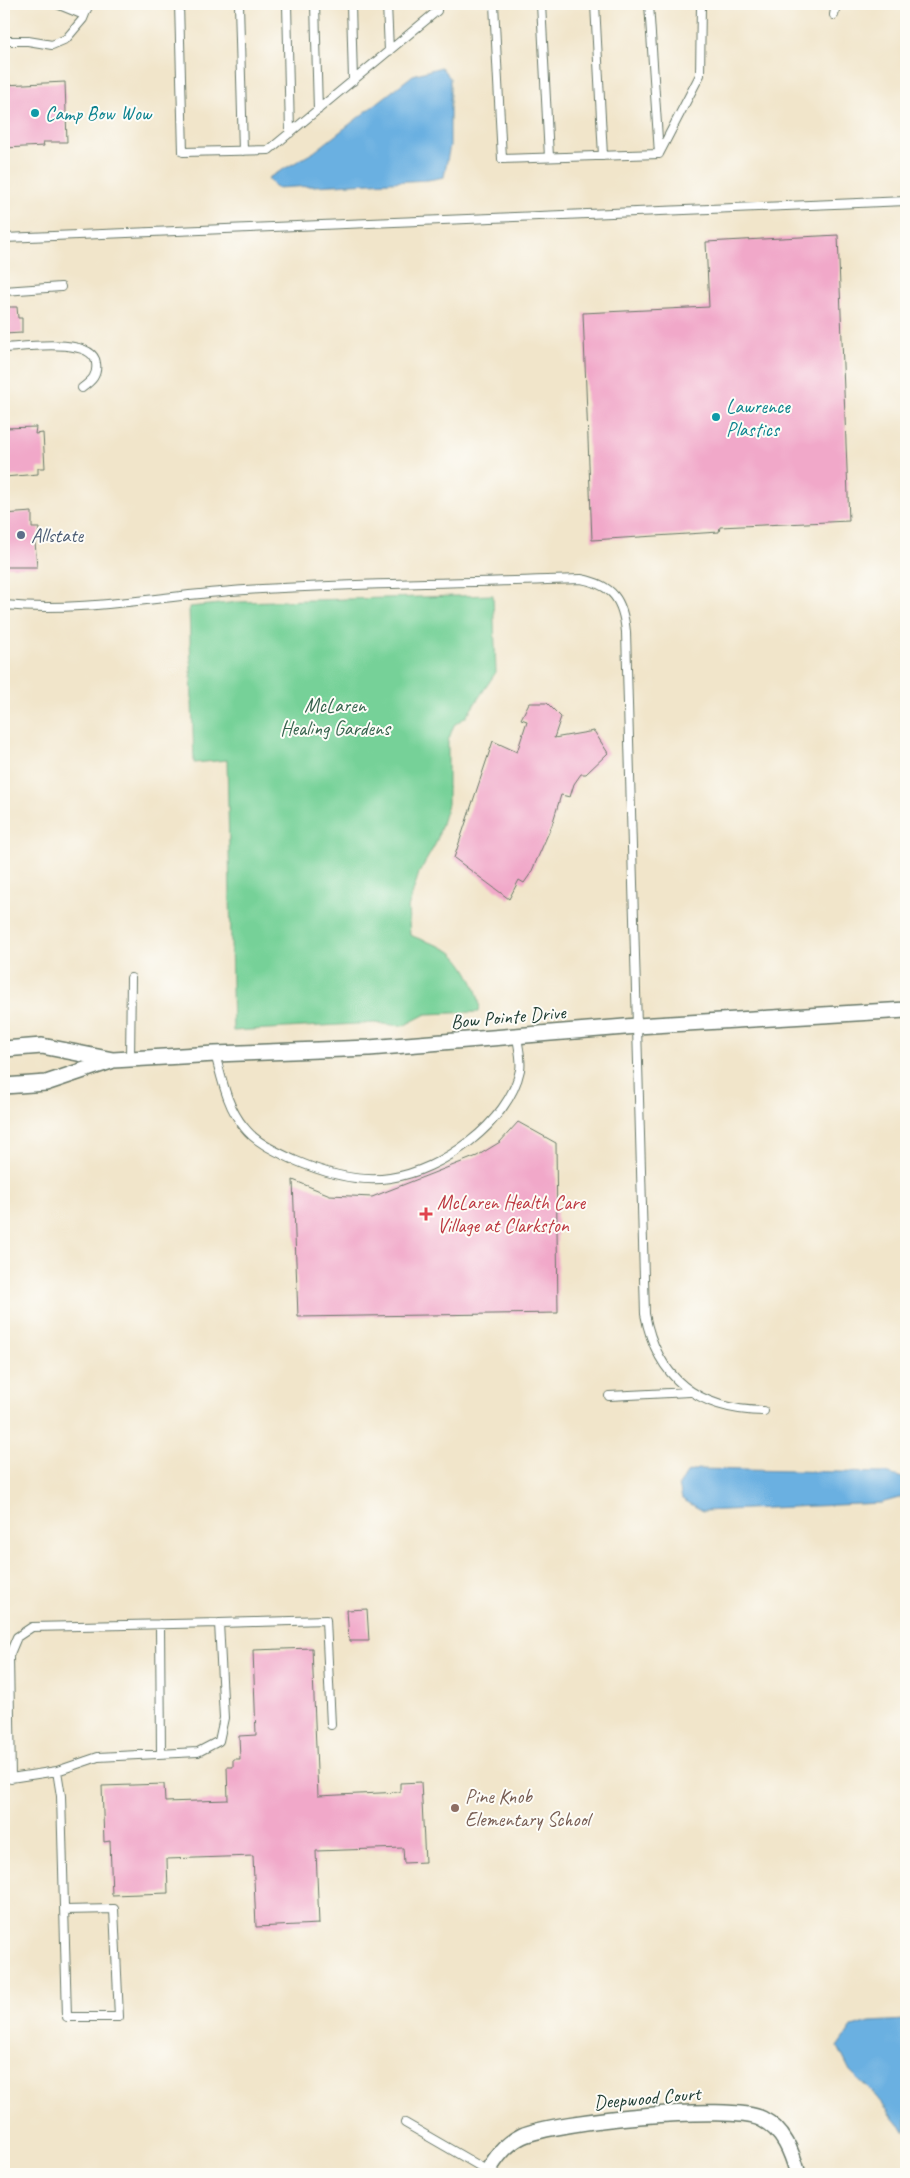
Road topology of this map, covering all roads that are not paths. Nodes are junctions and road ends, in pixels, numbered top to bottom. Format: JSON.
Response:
{"nodes":[{"id":1,"x":57,"y":4,"type":"edge"},
{"id":2,"x":88,"y":4,"type":"edge"},
{"id":3,"x":179,"y":4,"type":"edge"},
{"id":4,"x":238,"y":4,"type":"edge"},
{"id":5,"x":287,"y":4,"type":"edge"},
{"id":6,"x":315,"y":4,"type":"edge"},
{"id":7,"x":351,"y":4,"type":"edge"},
{"id":8,"x":387,"y":4,"type":"edge"},
{"id":9,"x":438,"y":4,"type":"edge"},
{"id":10,"x":494,"y":4,"type":"edge"},
{"id":11,"x":541,"y":4,"type":"edge"},
{"id":12,"x":595,"y":4,"type":"edge"},
{"id":13,"x":649,"y":4,"type":"edge"},
{"id":14,"x":701,"y":4,"type":"edge"},
{"id":15,"x":836,"y":4,"type":"edge"},
{"id":16,"x":84,"y":15,"type":"junction"},
{"id":17,"x":834,"y":15,"type":"dead end"},
{"id":18,"x":4,"y":42,"type":"edge"},
{"id":19,"x":389,"y":51,"type":"junction"},
{"id":20,"x":353,"y":81,"type":"junction"},
{"id":21,"x":318,"y":110,"type":"junction"},
{"id":22,"x":290,"y":133,"type":"junction"},
{"id":23,"x":243,"y":150,"type":"junction"},
{"id":24,"x":659,"y":154,"type":"junction"},
{"id":25,"x":603,"y":156,"type":"junction"},
{"id":26,"x":548,"y":157,"type":"junction"},
{"id":27,"x":906,"y":201,"type":"edge"},
{"id":28,"x":4,"y":238,"type":"edge"},
{"id":29,"x":61,"y":288,"type":"dead end"},
{"id":30,"x":4,"y":290,"type":"edge"},
{"id":31,"x":4,"y":348,"type":"edge"},
{"id":32,"x":82,"y":388,"type":"dead end"},
{"id":33,"x":4,"y":605,"type":"edge"},
{"id":34,"x":131,"y":978,"type":"dead end"},
{"id":35,"x":906,"y":1010,"type":"edge"},
{"id":36,"x":637,"y":1026,"type":"junction"},
{"id":37,"x":517,"y":1036,"type":"junction"},
{"id":38,"x":4,"y":1049,"type":"edge"},
{"id":39,"x":215,"y":1054,"type":"junction"},
{"id":40,"x":130,"y":1059,"type":"junction"},
{"id":41,"x":112,"y":1060,"type":"junction"},
{"id":42,"x":4,"y":1086,"type":"edge"},
{"id":43,"x":690,"y":1392,"type":"junction"},
{"id":44,"x":609,"y":1396,"type":"dead end"},
{"id":45,"x":764,"y":1411,"type":"dead end"},
{"id":46,"x":218,"y":1623,"type":"junction"},
{"id":47,"x":160,"y":1624,"type":"junction"},
{"id":48,"x":331,"y":1725,"type":"dead end"},
{"id":49,"x":161,"y":1754,"type":"junction"},
{"id":50,"x":57,"y":1771,"type":"junction"},
{"id":51,"x":7,"y":1779,"type":"edge"},
{"id":52,"x":64,"y":1910,"type":"junction"},
{"id":53,"x":405,"y":2123,"type":"dead end"},
{"id":54,"x":487,"y":2173,"type":"edge"},
{"id":55,"x":798,"y":2174,"type":"edge"}],
"edges":[{"from":1,"to":16,"type":"lane"},
{"from":2,"to":16,"type":"lane"},
{"from":3,"to":23,"type":"lane"},
{"from":4,"to":23,"type":"lane"},
{"from":5,"to":22,"type":"lane"},
{"from":6,"to":21,"type":"lane"},
{"from":7,"to":20,"type":"lane"},
{"from":8,"to":19,"type":"lane"},
{"from":9,"to":19,"type":"lane"},
{"from":10,"to":26,"type":"lane"},
{"from":11,"to":26,"type":"lane"},
{"from":12,"to":25,"type":"lane"},
{"from":13,"to":24,"type":"lane"},
{"from":14,"to":24,"type":"lane"},
{"from":15,"to":17,"type":"lane"},
{"from":16,"to":18,"type":"lane"},
{"from":19,"to":20,"type":"lane"},
{"from":20,"to":21,"type":"lane"},
{"from":21,"to":22,"type":"lane"},
{"from":22,"to":23,"type":"lane"},
{"from":24,"to":25,"type":"lane"},
{"from":25,"to":26,"type":"lane"},
{"from":27,"to":28,"type":"lane"},
{"from":29,"to":30,"type":"lane"},
{"from":31,"to":32,"type":"lane"},
{"from":33,"to":36,"type":"lane"},
{"from":34,"to":40,"type":"lane"},
{"from":35,"to":36,"type":"street","name":"Bow Pointe Drive"},
{"from":36,"to":37,"type":"street","name":"Bow Pointe Drive"},
{"from":36,"to":43,"type":"lane"},
{"from":37,"to":39,"type":"street","name":"Bow Pointe Drive"},
{"from":37,"to":39,"type":"lane"},
{"from":38,"to":41,"type":"street","name":"Bow Pointe Drive"},
{"from":39,"to":40,"type":"street","name":"Bow Pointe Drive"},
{"from":40,"to":41,"type":"street","name":"Bow Pointe Drive"},
{"from":41,"to":42,"type":"street","name":"Bow Pointe Drive"},
{"from":43,"to":44,"type":"lane"},
{"from":43,"to":45,"type":"lane"},
{"from":46,"to":47,"type":"lane"},
{"from":46,"to":48,"type":"lane"},
{"from":46,"to":49,"type":"lane"},
{"from":47,"to":49,"type":"lane"},
{"from":47,"to":51,"type":"lane"},
{"from":49,"to":50,"type":"lane"},
{"from":50,"to":51,"type":"lane"},
{"from":50,"to":52,"type":"lane"},
{"from":52,"to":52,"type":"lane"},
{"from":53,"to":54,"type":"lane"},
{"from":54,"to":55,"type":"street","name":"Deepwood Court"}]}
